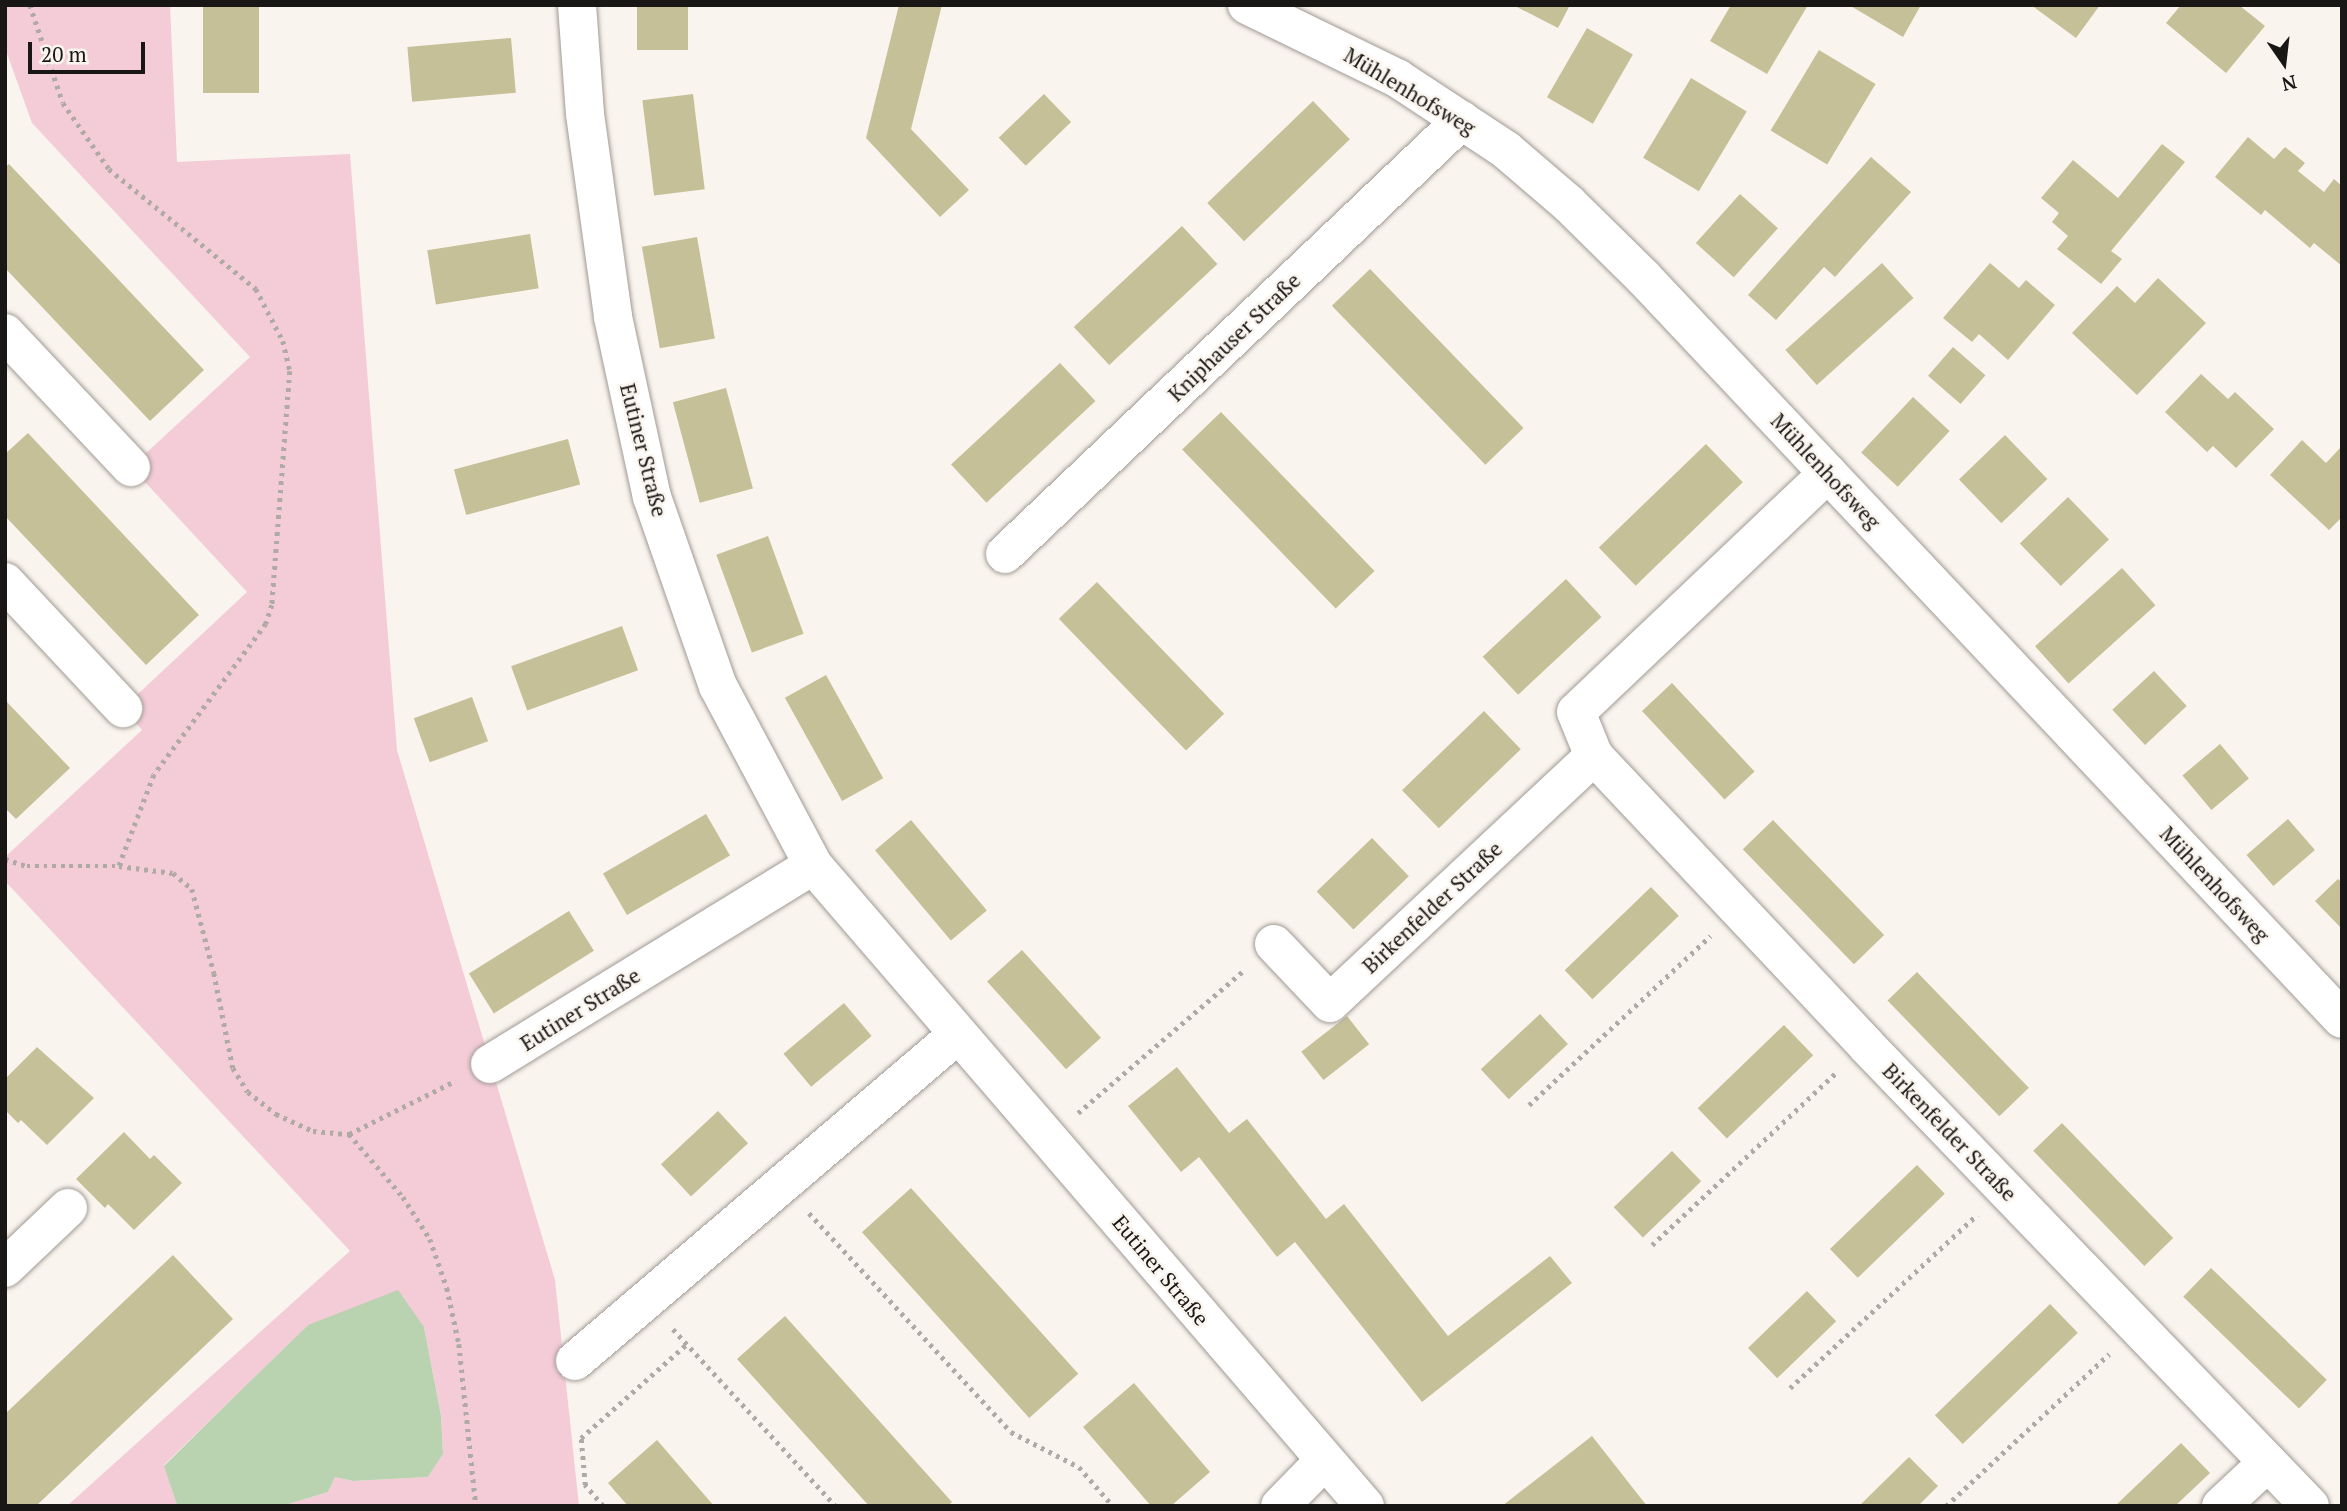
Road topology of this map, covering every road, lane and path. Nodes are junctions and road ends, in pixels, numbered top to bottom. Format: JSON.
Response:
{"nodes":[{"id":1,"x":30,"y":5,"type":"edge"},
{"id":2,"x":577,"y":5,"type":"edge"},
{"id":3,"x":1247,"y":5,"type":"edge"},
{"id":4,"x":1462,"y":120,"type":"junction"},
{"id":5,"x":5,"y":333,"type":"edge"},
{"id":6,"x":131,"y":467,"type":"dead end"},
{"id":7,"x":1828,"y":473,"type":"junction"},
{"id":8,"x":1005,"y":554,"type":"dead end"},
{"id":9,"x":5,"y":582,"type":"edge"},
{"id":10,"x":122,"y":708,"type":"dead end"},
{"id":11,"x":1594,"y":755,"type":"junction"},
{"id":12,"x":5,"y":859,"type":"edge"},
{"id":13,"x":813,"y":865,"type":"junction"},
{"id":14,"x":119,"y":866,"type":"junction"},
{"id":15,"x":1738,"y":910,"type":"junction"},
{"id":16,"x":1274,"y":944,"type":"joint"},
{"id":17,"x":2342,"y":1018,"type":"edge"},
{"id":18,"x":957,"y":1035,"type":"junction"},
{"id":19,"x":1866,"y":1045,"type":"junction"},
{"id":20,"x":490,"y":1064,"type":"joint"},
{"id":21,"x":1529,"y":1105,"type":"dead end"},
{"id":22,"x":349,"y":1134,"type":"junction"},
{"id":23,"x":1049,"y":1138,"type":"junction"},
{"id":24,"x":782,"y":1184,"type":"junction"},
{"id":25,"x":2005,"y":1189,"type":"junction"},
{"id":26,"x":68,"y":1208,"type":"dead end"},
{"id":27,"x":1652,"y":1245,"type":"dead end"},
{"id":28,"x":5,"y":1268,"type":"edge"},
{"id":29,"x":647,"y":1300,"type":"junction"},
{"id":30,"x":2139,"y":1326,"type":"junction"},
{"id":31,"x":687,"y":1344,"type":"junction"},
{"id":32,"x":575,"y":1361,"type":"dead end"},
{"id":33,"x":1790,"y":1388,"type":"dead end"},
{"id":34,"x":1324,"y":1461,"type":"junction"},
{"id":35,"x":2268,"y":1462,"type":"junction"},
{"id":36,"x":477,"y":1506,"type":"edge"},
{"id":37,"x":603,"y":1506,"type":"edge"},
{"id":38,"x":836,"y":1506,"type":"edge"},
{"id":39,"x":1113,"y":1506,"type":"edge"},
{"id":40,"x":1280,"y":1506,"type":"edge"},
{"id":41,"x":1365,"y":1506,"type":"edge"},
{"id":42,"x":1945,"y":1506,"type":"edge"},
{"id":43,"x":2221,"y":1506,"type":"edge"},
{"id":44,"x":2310,"y":1506,"type":"edge"}],
"edges":[{"from":1,"to":14,"type":"path"},
{"from":2,"to":13,"type":"street","name":"Eutiner Straße"},
{"from":3,"to":4,"type":"street","name":"Mühlenhofsweg"},
{"from":4,"to":7,"type":"street","name":"Mühlenhofsweg"},
{"from":4,"to":8,"type":"street","name":"Kniphauser Straße"},
{"from":5,"to":6,"type":"street"},
{"from":7,"to":11,"type":"street","name":"Birkenfelder Straße"},
{"from":7,"to":17,"type":"street","name":"Mühlenhofsweg"},
{"from":9,"to":10,"type":"street"},
{"from":11,"to":15,"type":"street","name":"Birkenfelder Straße"},
{"from":11,"to":16,"type":"street","name":"Birkenfelder Straße"},
{"from":12,"to":14,"type":"path"},
{"from":13,"to":18,"type":"street","name":"Eutiner Straße"},
{"from":13,"to":20,"type":"street","name":"Eutiner Straße"},
{"from":14,"to":22,"type":"path"},
{"from":15,"to":19,"type":"street","name":"Birkenfelder Straße"},
{"from":15,"to":21,"type":"path"},
{"from":16,"to":23,"type":"path"},
{"from":18,"to":23,"type":"street","name":"Eutiner Straße"},
{"from":18,"to":24,"type":"street"},
{"from":19,"to":25,"type":"street","name":"Birkenfelder Straße"},
{"from":19,"to":27,"type":"path"},
{"from":20,"to":22,"type":"path"},
{"from":22,"to":36,"type":"path"},
{"from":23,"to":34,"type":"street","name":"Eutiner Straße"},
{"from":24,"to":29,"type":"street"},
{"from":24,"to":39,"type":"path"},
{"from":25,"to":30,"type":"street","name":"Birkenfelder Straße"},
{"from":25,"to":33,"type":"path"},
{"from":26,"to":28,"type":"street"},
{"from":29,"to":31,"type":"path"},
{"from":29,"to":32,"type":"street"},
{"from":30,"to":35,"type":"street","name":"Birkenfelder Straße"},
{"from":30,"to":42,"type":"path"},
{"from":31,"to":37,"type":"path"},
{"from":31,"to":38,"type":"path"},
{"from":34,"to":40,"type":"street"},
{"from":34,"to":41,"type":"street","name":"Eutiner Straße"},
{"from":35,"to":43,"type":"street"},
{"from":35,"to":44,"type":"street","name":"Birkenfelder Straße"}]}
